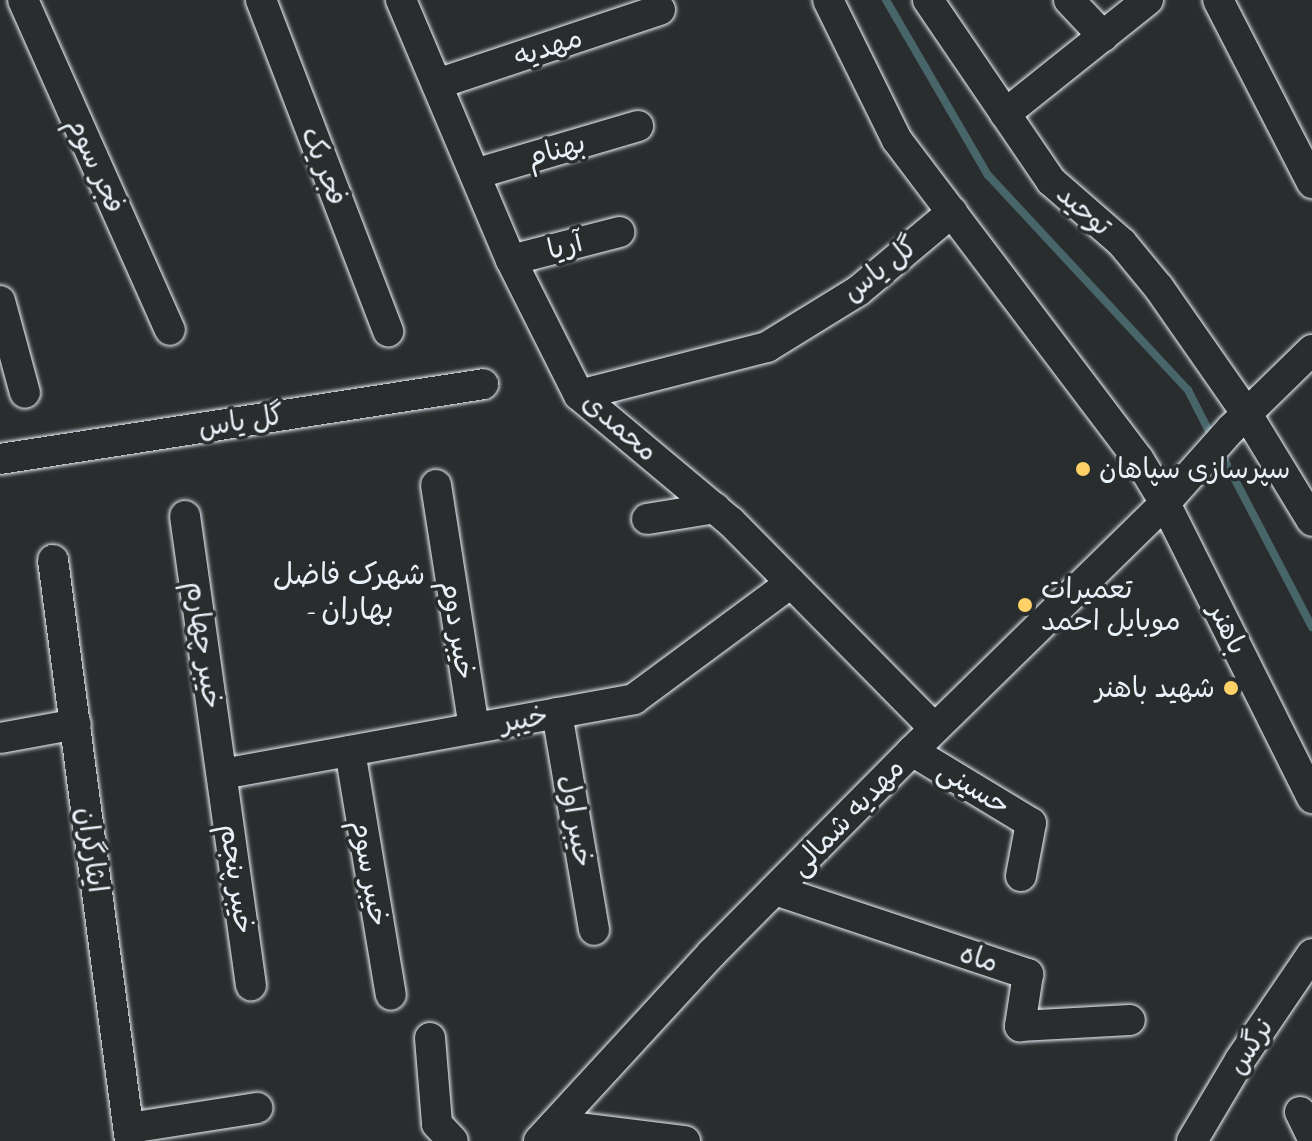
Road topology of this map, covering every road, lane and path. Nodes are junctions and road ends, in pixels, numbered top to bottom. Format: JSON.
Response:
{"nodes":[{"id":1,"x":10,"y":0,"type":"edge"},
{"id":2,"x":23,"y":0,"type":"edge"},
{"id":3,"x":261,"y":0,"type":"edge"},
{"id":4,"x":402,"y":0,"type":"edge"},
{"id":5,"x":828,"y":0,"type":"edge"},
{"id":6,"x":928,"y":0,"type":"edge"},
{"id":7,"x":1069,"y":0,"type":"edge"},
{"id":8,"x":1148,"y":0,"type":"edge"},
{"id":9,"x":1218,"y":0,"type":"edge"},
{"id":10,"x":0,"y":4,"type":"edge"},
{"id":11,"x":660,"y":10,"type":"dead end"},
{"id":12,"x":1103,"y":36,"type":"junction"},
{"id":13,"x":437,"y":84,"type":"junction"},
{"id":14,"x":1005,"y":114,"type":"junction"},
{"id":15,"x":638,"y":126,"type":"dead end"},
{"id":16,"x":475,"y":174,"type":"junction"},
{"id":17,"x":1312,"y":183,"type":"edge"},
{"id":18,"x":952,"y":212,"type":"junction"},
{"id":19,"x":619,"y":232,"type":"dead end"},
{"id":20,"x":511,"y":260,"type":"junction"},
{"id":21,"x":0,"y":301,"type":"edge"},
{"id":22,"x":170,"y":330,"type":"dead end"},
{"id":23,"x":388,"y":331,"type":"dead end"},
{"id":24,"x":1312,"y":350,"type":"edge"},
{"id":25,"x":483,"y":384,"type":"dead end"},
{"id":26,"x":25,"y":393,"type":"dead end"},
{"id":27,"x":579,"y":395,"type":"junction"},
{"id":28,"x":1239,"y":421,"type":"junction"},
{"id":29,"x":0,"y":459,"type":"edge"},
{"id":30,"x":436,"y":485,"type":"dead end"},
{"id":31,"x":1165,"y":503,"type":"junction"},
{"id":32,"x":715,"y":508,"type":"junction"},
{"id":33,"x":185,"y":516,"type":"dead end"},
{"id":34,"x":647,"y":519,"type":"dead end"},
{"id":35,"x":1312,"y":521,"type":"edge"},
{"id":36,"x":53,"y":560,"type":"dead end"},
{"id":37,"x":791,"y":583,"type":"junction"},
{"id":38,"x":557,"y":713,"type":"junction"},
{"id":39,"x":76,"y":724,"type":"junction"},
{"id":40,"x":474,"y":728,"type":"junction"},
{"id":41,"x":934,"y":728,"type":"junction"},
{"id":42,"x":0,"y":738,"type":"edge"},
{"id":43,"x":350,"y":751,"type":"junction"},
{"id":44,"x":912,"y":751,"type":"junction"},
{"id":45,"x":222,"y":774,"type":"junction"},
{"id":46,"x":1312,"y":798,"type":"edge"},
{"id":47,"x":1021,"y":876,"type":"dead end"},
{"id":48,"x":775,"y":890,"type":"junction"},
{"id":49,"x":594,"y":930,"type":"dead end"},
{"id":50,"x":1312,"y":954,"type":"edge"},
{"id":51,"x":251,"y":985,"type":"dead end"},
{"id":52,"x":391,"y":995,"type":"dead end"},
{"id":53,"x":1130,"y":1020,"type":"dead end"},
{"id":54,"x":430,"y":1038,"type":"dead end"},
{"id":55,"x":257,"y":1108,"type":"dead end"},
{"id":56,"x":546,"y":1133,"type":"edge"},
{"id":57,"x":130,"y":1134,"type":"edge"},
{"id":58,"x":453,"y":1141,"type":"edge"},
{"id":59,"x":685,"y":1141,"type":"edge"},
{"id":60,"x":1192,"y":1141,"type":"edge"}],
"edges":[{"from":1,"to":10,"type":"street"},
{"from":2,"to":22,"type":"street","name":"فجر سوم"},
{"from":3,"to":23,"type":"street","name":"فجر یک"},
{"from":4,"to":13,"type":"street","name":"محمدی"},
{"from":5,"to":18,"type":"street","name":"باهنر"},
{"from":6,"to":14,"type":"street","name":"توحید"},
{"from":7,"to":12,"type":"street"},
{"from":8,"to":12,"type":"street"},
{"from":9,"to":17,"type":"street"},
{"from":11,"to":13,"type":"street","name":"مهدیه"},
{"from":12,"to":14,"type":"street"},
{"from":13,"to":16,"type":"street","name":"محمدی"},
{"from":14,"to":28,"type":"street","name":"توحید"},
{"from":15,"to":16,"type":"street","name":"بهنام"},
{"from":16,"to":20,"type":"street","name":"محمدی"},
{"from":18,"to":27,"type":"street","name":"گل یاس"},
{"from":18,"to":31,"type":"street","name":"باهنر"},
{"from":19,"to":20,"type":"street","name":"آریا"},
{"from":20,"to":27,"type":"street","name":"محمدی"},
{"from":21,"to":26,"type":"street"},
{"from":24,"to":28,"type":"street"},
{"from":25,"to":29,"type":"street","name":"گل یاس"},
{"from":27,"to":32,"type":"street","name":"محمدی"},
{"from":28,"to":31,"type":"street"},
{"from":28,"to":35,"type":"street","name":"توحید"},
{"from":30,"to":40,"type":"street","name":"خیبر دوم"},
{"from":31,"to":41,"type":"street","name":"مهدیه شمالی"},
{"from":31,"to":46,"type":"street","name":"باهنر"},
{"from":32,"to":34,"type":"street"},
{"from":32,"to":37,"type":"street","name":"محمدی"},
{"from":33,"to":45,"type":"street","name":"خیبر چهارم"},
{"from":36,"to":39,"type":"street","name":"ایثارگران"},
{"from":37,"to":38,"type":"street","name":"خیبر"},
{"from":37,"to":41,"type":"street","name":"محمدی"},
{"from":38,"to":40,"type":"street","name":"خیبر"},
{"from":38,"to":49,"type":"street","name":"خیبر اول"},
{"from":39,"to":42,"type":"street"},
{"from":39,"to":57,"type":"street","name":"ایثارگران"},
{"from":40,"to":43,"type":"street","name":"خیبر"},
{"from":41,"to":44,"type":"street","name":"مهدیه شمالی"},
{"from":43,"to":45,"type":"street","name":"خیبر"},
{"from":43,"to":52,"type":"street","name":"خیبر سوم"},
{"from":44,"to":47,"type":"street","name":"حسینی"},
{"from":44,"to":48,"type":"street","name":"مهدیه شمالی"},
{"from":45,"to":51,"type":"street","name":"خیبر پنجم"},
{"from":48,"to":53,"type":"street","name":"ماه"},
{"from":48,"to":56,"type":"street","name":"مهدیه شمالی"},
{"from":50,"to":60,"type":"street","name":"نرگس"},
{"from":54,"to":58,"type":"street"},
{"from":55,"to":57,"type":"street"},
{"from":56,"to":59,"type":"street"}]}
